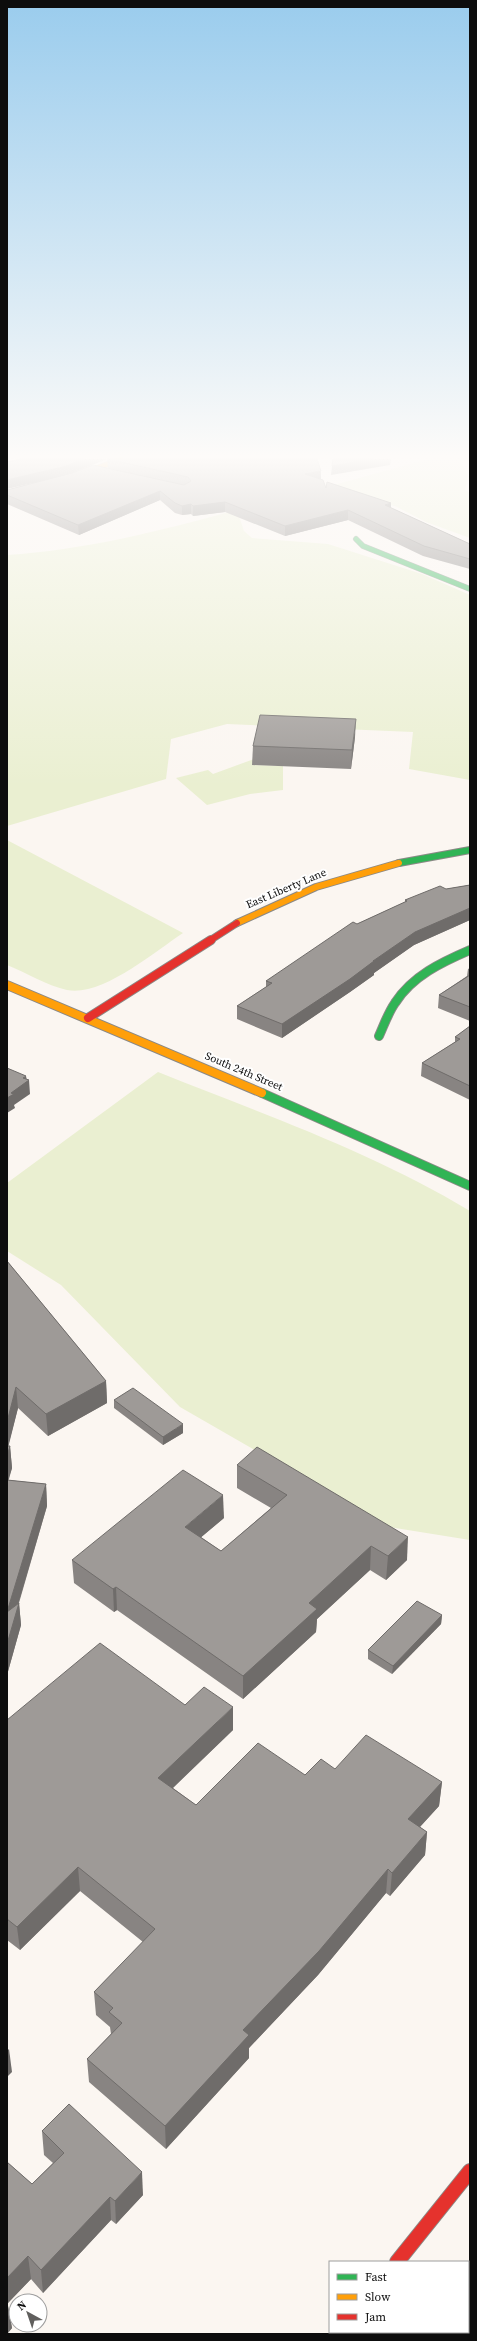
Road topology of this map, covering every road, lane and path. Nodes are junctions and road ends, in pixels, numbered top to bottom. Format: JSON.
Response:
{"nodes":[{"id":1,"x":417,"y":568,"type":"edge"},
{"id":2,"x":470,"y":590,"type":"edge"},
{"id":3,"x":470,"y":850,"type":"edge"},
{"id":4,"x":470,"y":950,"type":"edge"},
{"id":5,"x":7,"y":985,"type":"edge"},
{"id":6,"x":88,"y":1018,"type":"junction"},
{"id":7,"x":379,"y":1036,"type":"dead end"},
{"id":8,"x":470,"y":1186,"type":"edge"},
{"id":9,"x":470,"y":2171,"type":"edge"},
{"id":10,"x":398,"y":2261,"type":"edge"}],
"edges":[{"from":1,"to":2,"type":"main road"},
{"from":3,"to":6,"type":"main road","name":"East Liberty Lane"},
{"from":4,"to":7,"type":"main road"},
{"from":5,"to":6,"type":"main road","name":"South 24th Street"},
{"from":6,"to":8,"type":"main road","name":"South 24th Street"},
{"from":9,"to":10,"type":"main road"}]}
